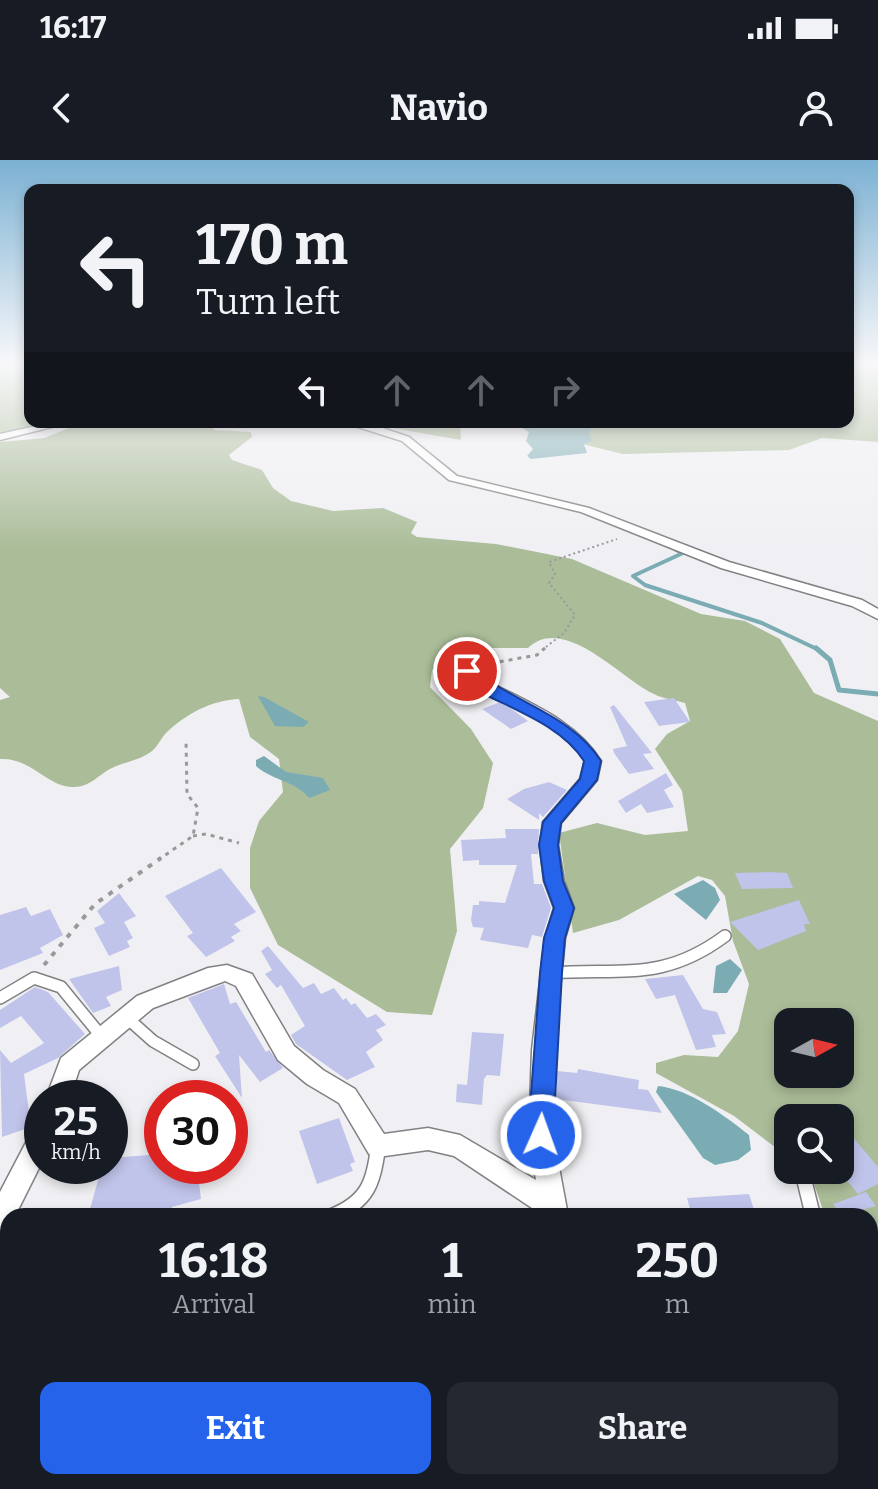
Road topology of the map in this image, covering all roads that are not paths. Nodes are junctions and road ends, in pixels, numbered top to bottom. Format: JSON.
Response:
{"nodes":[{"id":1,"x":40,"y":428,"type":"edge"},
{"id":2,"x":380,"y":428,"type":"edge"},
{"id":3,"x":0,"y":437,"type":"edge"},
{"id":4,"x":878,"y":615,"type":"edge"},
{"id":5,"x":467,"y":671,"type":"road end"},
{"id":6,"x":725,"y":936,"type":"dead end"},
{"id":7,"x":551,"y":973,"type":"junction"},
{"id":8,"x":0,"y":998,"type":"edge"},
{"id":9,"x":126,"y":1017,"type":"junction"},
{"id":10,"x":102,"y":1037,"type":"junction"},
{"id":11,"x":193,"y":1064,"type":"dead end"},
{"id":12,"x":64,"y":1080,"type":"edge"},
{"id":13,"x":378,"y":1146,"type":"junction"},
{"id":14,"x":24,"y":1172,"type":"edge"},
{"id":15,"x":805,"y":1184,"type":"edge"},
{"id":16,"x":5,"y":1208,"type":"edge"},
{"id":17,"x":353,"y":1208,"type":"edge"},
{"id":18,"x":551,"y":1208,"type":"edge"},
{"id":19,"x":554,"y":1208,"type":"edge"},
{"id":20,"x":811,"y":1208,"type":"edge"}],
"edges":[{"from":1,"to":3,"type":"street"},
{"from":2,"to":4,"type":"street"},
{"from":5,"to":7,"type":"street"},
{"from":6,"to":7,"type":"lane"},
{"from":7,"to":19,"type":"street"},
{"from":8,"to":10,"type":"lane"},
{"from":9,"to":10,"type":"street"},
{"from":9,"to":11,"type":"lane"},
{"from":9,"to":13,"type":"street"},
{"from":10,"to":12,"type":"street"},
{"from":13,"to":17,"type":"lane"},
{"from":13,"to":18,"type":"street"},
{"from":14,"to":16,"type":"street"},
{"from":15,"to":20,"type":"lane"}]}
